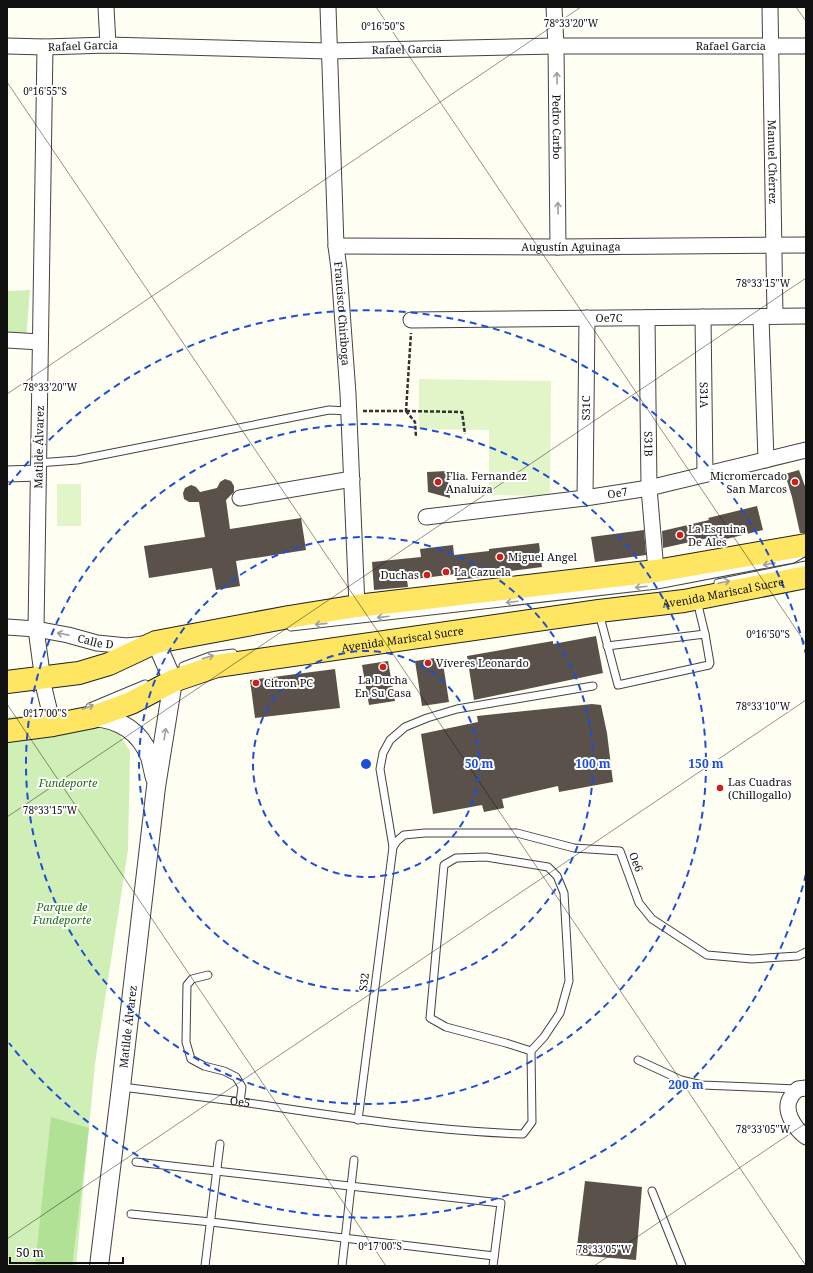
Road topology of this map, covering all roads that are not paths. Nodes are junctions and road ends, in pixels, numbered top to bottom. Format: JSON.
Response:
{"nodes":[{"id":1,"x":106,"y":7,"type":"edge"},
{"id":2,"x":328,"y":7,"type":"edge"},
{"id":3,"x":554,"y":7,"type":"edge"},
{"id":4,"x":770,"y":7,"type":"edge"},
{"id":5,"x":108,"y":45,"type":"junction"},
{"id":6,"x":7,"y":46,"type":"edge"},
{"id":7,"x":556,"y":46,"type":"junction"},
{"id":8,"x":771,"y":46,"type":"junction"},
{"id":9,"x":806,"y":46,"type":"edge"},
{"id":10,"x":45,"y":47,"type":"junction"},
{"id":11,"x":329,"y":51,"type":"junction"},
{"id":12,"x":773,"y":245,"type":"junction"},
{"id":13,"x":806,"y":245,"type":"edge"},
{"id":14,"x":336,"y":246,"type":"junction"},
{"id":15,"x":558,"y":246,"type":"junction"},
{"id":16,"x":768,"y":316,"type":"junction"},
{"id":17,"x":806,"y":316,"type":"edge"},
{"id":18,"x":703,"y":317,"type":"junction"},
{"id":19,"x":587,"y":318,"type":"junction"},
{"id":20,"x":648,"y":318,"type":"junction"},
{"id":21,"x":411,"y":320,"type":"road end"},
{"id":22,"x":7,"y":340,"type":"edge"},
{"id":23,"x":40,"y":342,"type":"junction"},
{"id":24,"x":348,"y":411,"type":"junction"},
{"id":25,"x":806,"y":450,"type":"edge"},
{"id":26,"x":766,"y":460,"type":"junction"},
{"id":27,"x":38,"y":468,"type":"junction"},
{"id":28,"x":7,"y":474,"type":"edge"},
{"id":29,"x":705,"y":474,"type":"junction"},
{"id":30,"x":352,"y":479,"type":"junction"},
{"id":31,"x":649,"y":488,"type":"junction"},
{"id":32,"x":240,"y":498,"type":"dead end"},
{"id":33,"x":585,"y":498,"type":"junction"},
{"id":34,"x":426,"y":517,"type":"dead end"},
{"id":35,"x":806,"y":545,"type":"edge"},
{"id":36,"x":806,"y":553,"type":"edge"},
{"id":37,"x":806,"y":565,"type":"edge"},
{"id":38,"x":656,"y":571,"type":"junction"},
{"id":39,"x":806,"y":577,"type":"edge"},
{"id":40,"x":702,"y":592,"type":"junction"},
{"id":41,"x":622,"y":601,"type":"dead end"},
{"id":42,"x":544,"y":611,"type":"dead end"},
{"id":43,"x":599,"y":611,"type":"junction"},
{"id":44,"x":358,"y":613,"type":"junction"},
{"id":45,"x":7,"y":627,"type":"edge"},
{"id":46,"x":284,"y":628,"type":"dead end"},
{"id":47,"x":36,"y":629,"type":"junction"},
{"id":48,"x":705,"y":634,"type":"junction"},
{"id":49,"x":607,"y":646,"type":"junction"},
{"id":50,"x":159,"y":650,"type":"junction"},
{"id":51,"x":240,"y":652,"type":"dead end"},
{"id":52,"x":165,"y":677,"type":"junction"},
{"id":53,"x":7,"y":682,"type":"edge"},
{"id":54,"x":44,"y":685,"type":"junction"},
{"id":55,"x":593,"y":686,"type":"dead end"},
{"id":56,"x":89,"y":713,"type":"junction"},
{"id":57,"x":51,"y":719,"type":"junction"},
{"id":58,"x":7,"y":730,"type":"edge"},
{"id":59,"x":156,"y":787,"type":"junction"},
{"id":60,"x":393,"y":847,"type":"junction"},
{"id":61,"x":806,"y":952,"type":"edge"},
{"id":62,"x":208,"y":975,"type":"dead end"},
{"id":63,"x":531,"y":1051,"type":"junction"},
{"id":64,"x":638,"y":1060,"type":"dead end"},
{"id":65,"x":121,"y":1087,"type":"junction"},
{"id":66,"x":802,"y":1089,"type":"edge"},
{"id":67,"x":240,"y":1102,"type":"junction"},
{"id":68,"x":358,"y":1120,"type":"junction"},
{"id":69,"x":806,"y":1137,"type":"edge"},
{"id":70,"x":220,"y":1144,"type":"dead end"},
{"id":71,"x":354,"y":1160,"type":"dead end"},
{"id":72,"x":136,"y":1162,"type":"dead end"},
{"id":73,"x":217,"y":1171,"type":"junction"},
{"id":74,"x":351,"y":1187,"type":"junction"},
{"id":75,"x":652,"y":1191,"type":"dead end"},
{"id":76,"x":131,"y":1214,"type":"dead end"},
{"id":77,"x":211,"y":1222,"type":"junction"},
{"id":78,"x":345,"y":1239,"type":"junction"},
{"id":79,"x":494,"y":1256,"type":"junction"},
{"id":80,"x":99,"y":1266,"type":"edge"},
{"id":81,"x":205,"y":1266,"type":"edge"},
{"id":82,"x":342,"y":1266,"type":"edge"},
{"id":83,"x":493,"y":1266,"type":"edge"},
{"id":84,"x":682,"y":1266,"type":"edge"}],
"edges":[{"from":1,"to":5,"type":"street"},
{"from":2,"to":11,"type":"street","name":"Francisco Chiriboga"},
{"from":3,"to":7,"type":"street","name":"Pedro Carbo"},
{"from":4,"to":8,"type":"street","name":"Manuel Chérrez"},
{"from":5,"to":10,"type":"street","name":"Rafael Garcia"},
{"from":5,"to":11,"type":"street","name":"Rafael Garcia"},
{"from":6,"to":10,"type":"street","name":"Rafael Garcia"},
{"from":7,"to":8,"type":"street","name":"Rafael Garcia"},
{"from":7,"to":11,"type":"street","name":"Rafael Garcia"},
{"from":15,"to":7,"type":"street","name":"Pedro Carbo","one_way":true},
{"from":8,"to":9,"type":"street","name":"Rafael Garcia"},
{"from":8,"to":12,"type":"street","name":"Manuel Chérrez"},
{"from":10,"to":23,"type":"street","name":"Matilde Álvarez"},
{"from":11,"to":14,"type":"street","name":"Francisco Chiriboga"},
{"from":12,"to":13,"type":"street","name":"Augustín Aguinaga"},
{"from":12,"to":15,"type":"street","name":"Augustín Aguinaga"},
{"from":12,"to":16,"type":"street","name":"Manuel Chérrez"},
{"from":14,"to":15,"type":"street","name":"Augustín Aguinaga"},
{"from":14,"to":24,"type":"street","name":"Francisco Chiriboga"},
{"from":16,"to":17,"type":"street","name":"Oe7C"},
{"from":16,"to":18,"type":"street","name":"Oe7C"},
{"from":16,"to":26,"type":"street","name":"Manuel Chérrez"},
{"from":18,"to":20,"type":"street","name":"Oe7C"},
{"from":18,"to":29,"type":"street","name":"S31A"},
{"from":19,"to":20,"type":"street","name":"Oe7C"},
{"from":19,"to":21,"type":"street","name":"Oe7C"},
{"from":19,"to":33,"type":"street","name":"S31C"},
{"from":20,"to":31,"type":"street","name":"S31B"},
{"from":22,"to":23,"type":"street"},
{"from":23,"to":27,"type":"street","name":"Matilde Álvarez"},
{"from":24,"to":27,"type":"lane"},
{"from":24,"to":30,"type":"street","name":"Francisco Chiriboga"},
{"from":25,"to":26,"type":"street","name":"Oe7"},
{"from":26,"to":29,"type":"street","name":"Oe7"},
{"from":27,"to":28,"type":"street"},
{"from":27,"to":47,"type":"street","name":"Matilde Álvarez"},
{"from":29,"to":31,"type":"street","name":"Oe7"},
{"from":30,"to":32,"type":"street"},
{"from":30,"to":44,"type":"street","name":"Francisco Chiriboga"},
{"from":31,"to":33,"type":"street","name":"Oe7"},
{"from":31,"to":38,"type":"street","name":"S31B"},
{"from":33,"to":34,"type":"street","name":"Oe7"},
{"from":35,"to":38,"type":"main road"},
{"from":36,"to":44,"type":"lane","one_way":true},
{"from":40,"to":37,"type":"lane","one_way":true},
{"from":38,"to":44,"type":"main road"},
{"from":39,"to":40,"type":"main road","name":"Avenida Mariscal Sucre"},
{"from":40,"to":43,"type":"main road","name":"Avenida Mariscal Sucre"},
{"from":40,"to":48,"type":"lane"},
{"from":41,"to":42,"type":"lane"},
{"from":43,"to":49,"type":"lane"},
{"from":43,"to":52,"type":"main road","name":"Avenida Mariscal Sucre"},
{"from":44,"to":46,"type":"lane","one_way":true},
{"from":44,"to":50,"type":"main road"},
{"from":45,"to":47,"type":"street","name":"Calle D"},
{"from":50,"to":47,"type":"street","name":"Calle D","one_way":true},
{"from":47,"to":54,"type":"street","name":"Matilde Álvarez"},
{"from":48,"to":49,"type":"lane"},
{"from":48,"to":49,"type":"lane"},
{"from":50,"to":52,"type":"street"},
{"from":50,"to":54,"type":"main road"},
{"from":52,"to":51,"type":"lane","one_way":true},
{"from":52,"to":56,"type":"main road","name":"Avenida Mariscal Sucre"},
{"from":59,"to":52,"type":"street","name":"Matilde Álvarez","one_way":true},
{"from":53,"to":54,"type":"main road"},
{"from":54,"to":57,"type":"street","name":"Matilde Álvarez"},
{"from":55,"to":60,"type":"lane","name":"S32"},
{"from":57,"to":56,"type":"main road","name":"Avenida Mariscal Sucre","one_way":true},
{"from":56,"to":59,"type":"street","name":"Matilde Álvarez"},
{"from":57,"to":58,"type":"main road","name":"Avenida Mariscal Sucre"},
{"from":59,"to":65,"type":"street","name":"Matilde Álvarez"},
{"from":60,"to":61,"type":"lane","name":"Oe6"},
{"from":60,"to":68,"type":"lane","name":"S32"},
{"from":62,"to":67,"type":"lane"},
{"from":63,"to":63,"type":"lane"},
{"from":63,"to":68,"type":"lane","name":"Oe5"},
{"from":64,"to":66,"type":"lane"},
{"from":65,"to":67,"type":"lane","name":"Oe5"},
{"from":65,"to":80,"type":"street","name":"Matilde Álvarez"},
{"from":66,"to":69,"type":"street"},
{"from":67,"to":68,"type":"lane","name":"Oe5"},
{"from":70,"to":73,"type":"lane"},
{"from":71,"to":74,"type":"lane"},
{"from":72,"to":73,"type":"lane"},
{"from":73,"to":74,"type":"lane"},
{"from":73,"to":77,"type":"lane"},
{"from":74,"to":78,"type":"lane"},
{"from":74,"to":79,"type":"lane"},
{"from":75,"to":84,"type":"lane"},
{"from":76,"to":77,"type":"lane"},
{"from":77,"to":78,"type":"lane"},
{"from":77,"to":81,"type":"lane"},
{"from":78,"to":79,"type":"lane"},
{"from":78,"to":82,"type":"lane"},
{"from":79,"to":83,"type":"lane"}]}
